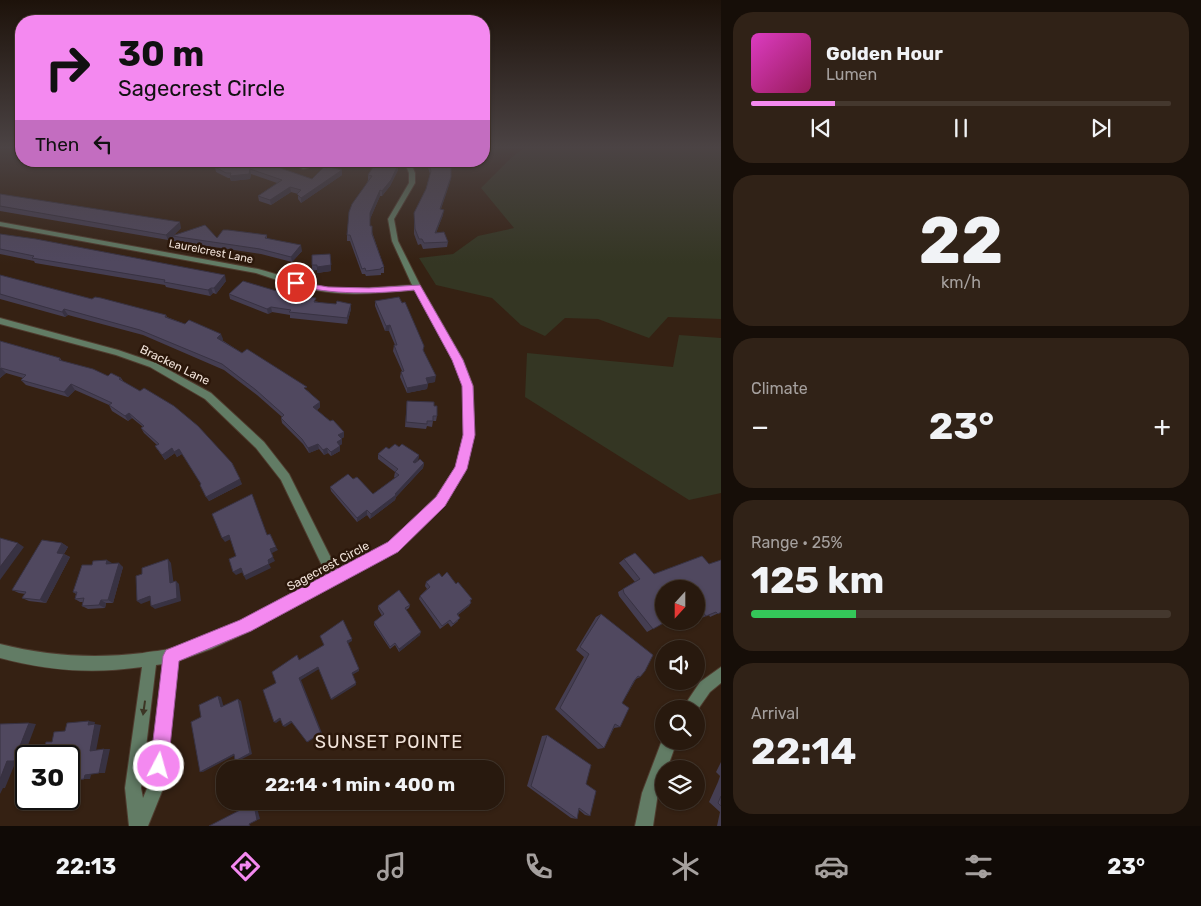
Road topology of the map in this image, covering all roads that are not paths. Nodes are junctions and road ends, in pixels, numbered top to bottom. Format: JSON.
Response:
{"nodes":[{"id":1,"x":410,"y":187,"type":"edge"},
{"id":2,"x":0,"y":224,"type":"edge"},
{"id":3,"x":417,"y":287,"type":"junction"},
{"id":4,"x":0,"y":320,"type":"edge"},
{"id":5,"x":335,"y":578,"type":"junction"},
{"id":6,"x":0,"y":651,"type":"edge"},
{"id":7,"x":171,"y":656,"type":"junction"},
{"id":8,"x":150,"y":659,"type":"junction"},
{"id":9,"x":721,"y":674,"type":"edge"},
{"id":10,"x":696,"y":700,"type":"edge"},
{"id":11,"x":667,"y":750,"type":"edge"},
{"id":12,"x":138,"y":826,"type":"edge"},
{"id":13,"x":644,"y":826,"type":"edge"}],
"edges":[{"from":1,"to":3,"type":"street","name":"Sagecrest Circle"},
{"from":2,"to":3,"type":"street","name":"Laurelcrest Lane"},
{"from":3,"to":5,"type":"street","name":"Sagecrest Circle"},
{"from":4,"to":5,"type":"street","name":"Bracken Lane"},
{"from":5,"to":7,"type":"street","name":"Sagecrest Circle"},
{"from":6,"to":8,"type":"street","name":"Sagecrest Circle"},
{"from":7,"to":8,"type":"street","name":"Sagecrest Circle"},
{"from":7,"to":12,"type":"street"},
{"from":8,"to":12,"type":"street","one_way":true},
{"from":9,"to":10,"type":"street"},
{"from":11,"to":13,"type":"street"}]}
